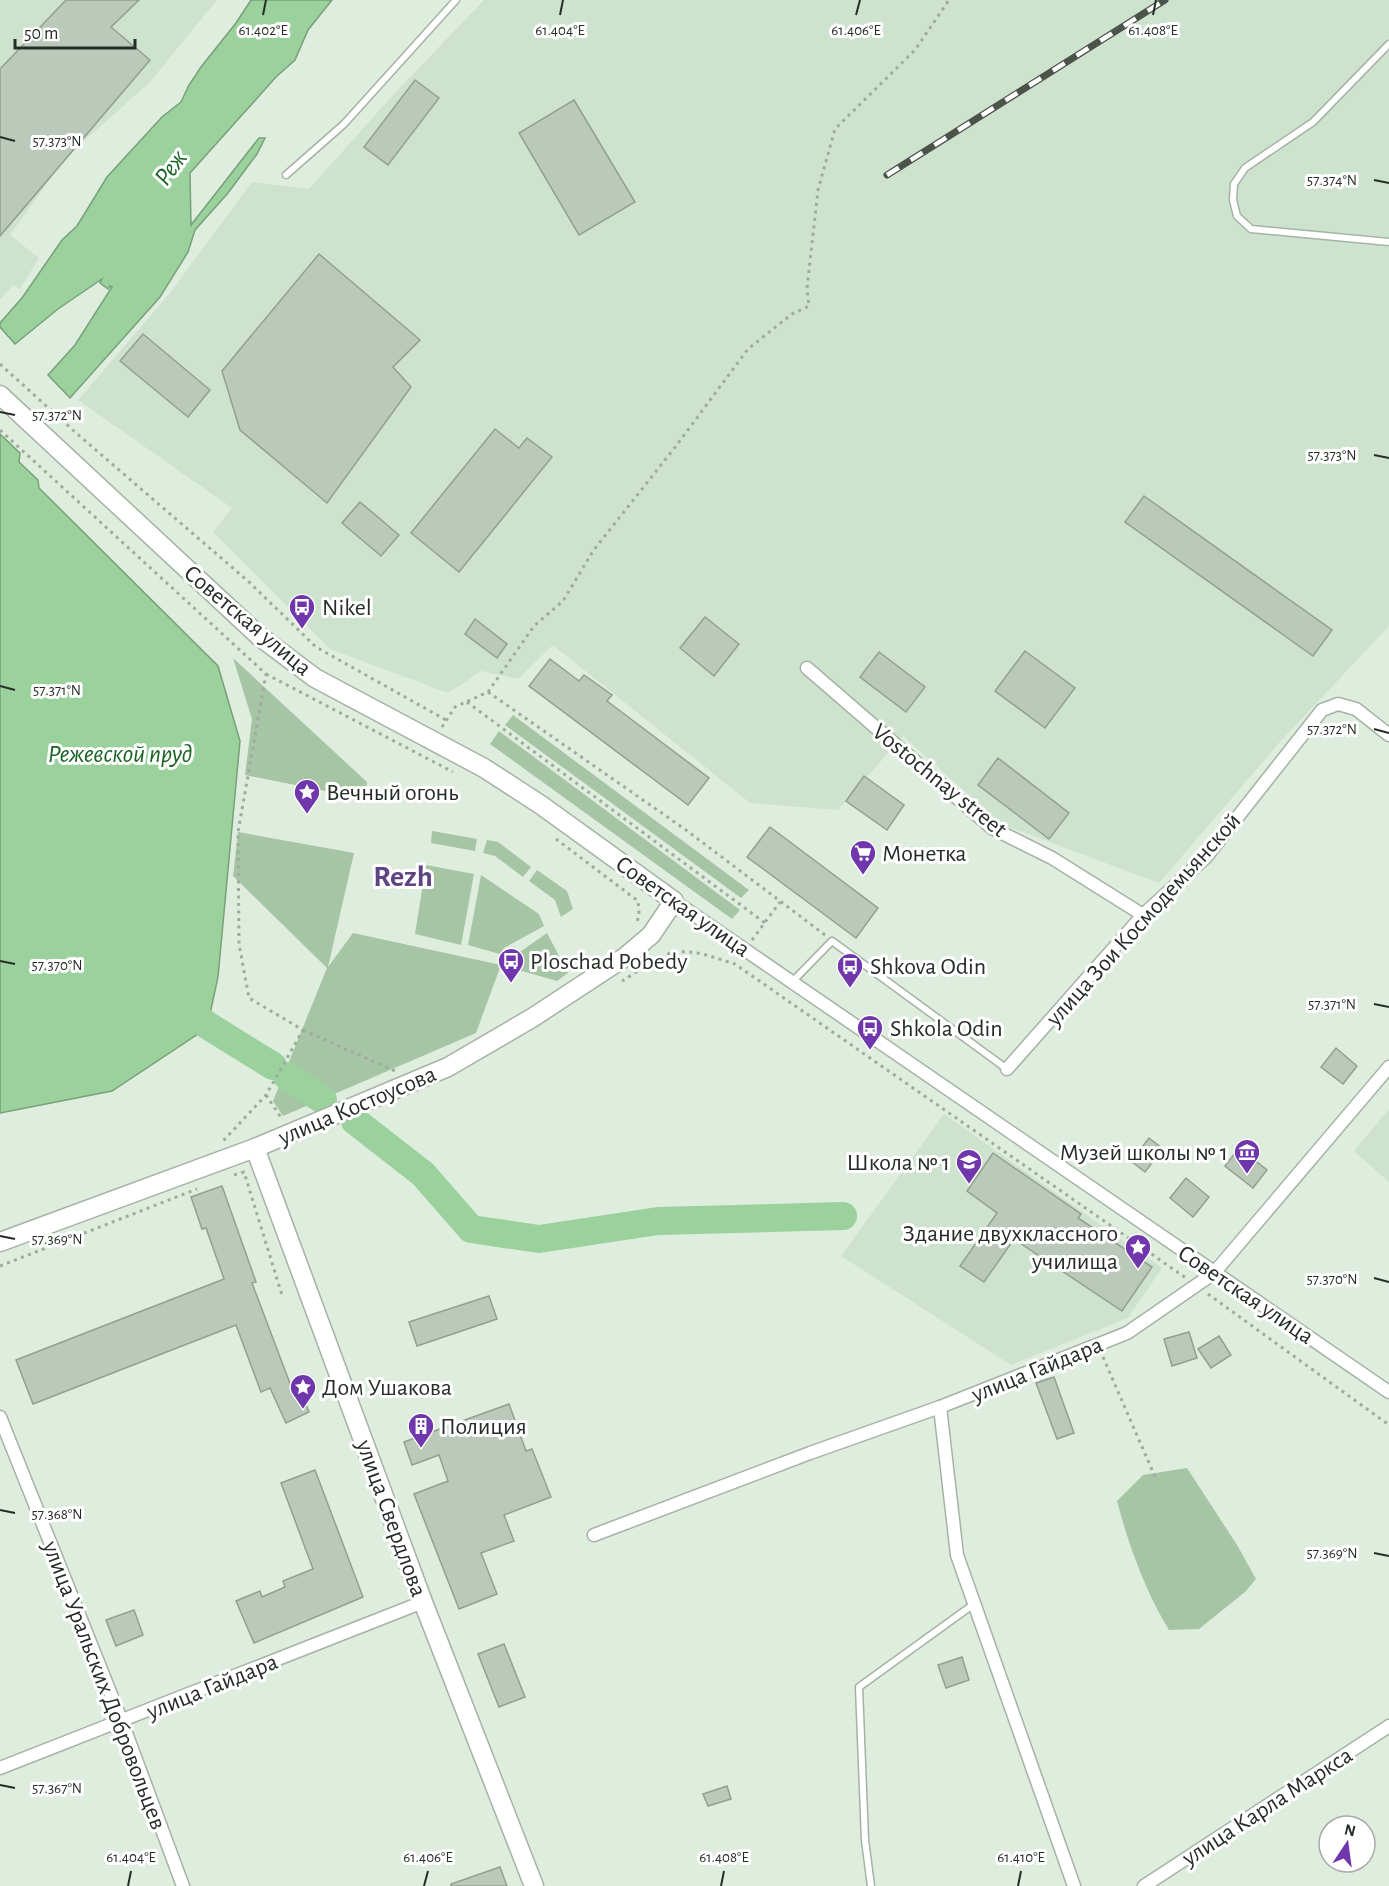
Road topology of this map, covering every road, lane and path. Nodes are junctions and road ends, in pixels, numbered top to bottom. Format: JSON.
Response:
{"nodes":[{"id":1,"x":456,"y":0,"type":"edge"},
{"id":2,"x":949,"y":0,"type":"edge"},
{"id":3,"x":1389,"y":44,"type":"edge"},
{"id":4,"x":286,"y":175,"type":"dead end"},
{"id":5,"x":1389,"y":242,"type":"edge"},
{"id":6,"x":0,"y":364,"type":"edge"},
{"id":7,"x":0,"y":395,"type":"edge"},
{"id":8,"x":0,"y":430,"type":"edge"},
{"id":9,"x":807,"y":668,"type":"dead end"},
{"id":10,"x":266,"y":674,"type":"junction"},
{"id":11,"x":488,"y":692,"type":"junction"},
{"id":12,"x":466,"y":702,"type":"junction"},
{"id":13,"x":1389,"y":735,"type":"edge"},
{"id":14,"x":454,"y":773,"type":"dead end"},
{"id":15,"x":548,"y":832,"type":"dead end"},
{"id":16,"x":674,"y":901,"type":"junction"},
{"id":17,"x":780,"y":901,"type":"junction"},
{"id":18,"x":1143,"y":915,"type":"junction"},
{"id":19,"x":765,"y":923,"type":"junction"},
{"id":20,"x":634,"y":929,"type":"dead end"},
{"id":21,"x":832,"y":940,"type":"junction"},
{"id":22,"x":745,"y":950,"type":"junction"},
{"id":23,"x":735,"y":964,"type":"junction"},
{"id":24,"x":792,"y":982,"type":"junction"},
{"id":25,"x":616,"y":985,"type":"dead end"},
{"id":26,"x":303,"y":1030,"type":"junction"},
{"id":27,"x":1389,"y":1067,"type":"edge"},
{"id":28,"x":1007,"y":1069,"type":"joint"},
{"id":29,"x":404,"y":1075,"type":"dead end"},
{"id":30,"x":255,"y":1148,"type":"junction"},
{"id":31,"x":218,"y":1163,"type":"junction"},
{"id":32,"x":203,"y":1187,"type":"dead end"},
{"id":33,"x":0,"y":1242,"type":"edge"},
{"id":34,"x":0,"y":1266,"type":"edge"},
{"id":35,"x":1214,"y":1273,"type":"junction"},
{"id":36,"x":1196,"y":1286,"type":"junction"},
{"id":37,"x":282,"y":1295,"type":"dead end"},
{"id":38,"x":1098,"y":1345,"type":"junction"},
{"id":39,"x":1389,"y":1392,"type":"edge"},
{"id":40,"x":940,"y":1407,"type":"junction"},
{"id":41,"x":0,"y":1417,"type":"edge"},
{"id":42,"x":1389,"y":1425,"type":"edge"},
{"id":43,"x":1156,"y":1479,"type":"dead end"},
{"id":44,"x":594,"y":1535,"type":"dead end"},
{"id":45,"x":423,"y":1602,"type":"junction"},
{"id":46,"x":974,"y":1604,"type":"junction"},
{"id":47,"x":122,"y":1722,"type":"junction"},
{"id":48,"x":1389,"y":1726,"type":"edge"},
{"id":49,"x":0,"y":1768,"type":"edge"},
{"id":50,"x":183,"y":1886,"type":"edge"},
{"id":51,"x":534,"y":1886,"type":"edge"},
{"id":52,"x":871,"y":1886,"type":"edge"},
{"id":53,"x":1074,"y":1886,"type":"edge"},
{"id":54,"x":1144,"y":1886,"type":"edge"}],
"edges":[{"from":1,"to":4,"type":"lane"},
{"from":2,"to":11,"type":"path"},
{"from":3,"to":5,"type":"lane"},
{"from":6,"to":12,"type":"path"},
{"from":7,"to":16,"type":"main road","name":"Советская улица"},
{"from":8,"to":10,"type":"path"},
{"from":9,"to":18,"type":"street","name":"Vostochnay street"},
{"from":10,"to":14,"type":"path"},
{"from":10,"to":26,"type":"path"},
{"from":11,"to":12,"type":"path"},
{"from":11,"to":17,"type":"path"},
{"from":12,"to":19,"type":"path"},
{"from":13,"to":18,"type":"street","name":"улица Зои Космодемьянской"},
{"from":15,"to":20,"type":"path"},
{"from":16,"to":22,"type":"street","name":"Советская улица"},
{"from":16,"to":30,"type":"main road","name":"улица Костоусова"},
{"from":17,"to":19,"type":"path"},
{"from":17,"to":21,"type":"path"},
{"from":18,"to":28,"type":"street","name":"улица Зои Космодемьянской"},
{"from":19,"to":22,"type":"path"},
{"from":21,"to":24,"type":"lane"},
{"from":21,"to":28,"type":"lane"},
{"from":22,"to":23,"type":"path"},
{"from":22,"to":24,"type":"street","name":"Советская улица"},
{"from":23,"to":25,"type":"path"},
{"from":23,"to":36,"type":"path"},
{"from":24,"to":35,"type":"street","name":"Советская улица"},
{"from":26,"to":29,"type":"path"},
{"from":26,"to":31,"type":"path"},
{"from":27,"to":35,"type":"street","name":"улица Гайдара"},
{"from":30,"to":31,"type":"main road","name":"улица Костоусова"},
{"from":30,"to":45,"type":"main road","name":"улица Свердлова"},
{"from":31,"to":33,"type":"main road","name":"улица Костоусова"},
{"from":31,"to":37,"type":"path"},
{"from":32,"to":34,"type":"path"},
{"from":35,"to":36,"type":"street","name":"улица Гайдара"},
{"from":35,"to":39,"type":"street","name":"Советская улица"},
{"from":36,"to":38,"type":"street","name":"улица Гайдара"},
{"from":36,"to":42,"type":"path"},
{"from":38,"to":40,"type":"street","name":"улица Гайдара"},
{"from":38,"to":43,"type":"path"},
{"from":40,"to":44,"type":"street","name":"улица Гайдара"},
{"from":40,"to":46,"type":"street"},
{"from":41,"to":47,"type":"street","name":"улица Уральских Добровольцев"},
{"from":45,"to":47,"type":"street","name":"улица Гайдара"},
{"from":45,"to":51,"type":"main road","name":"улица Свердлова"},
{"from":46,"to":52,"type":"lane"},
{"from":46,"to":53,"type":"street"},
{"from":47,"to":49,"type":"street","name":"улица Гайдара"},
{"from":47,"to":50,"type":"street","name":"улица Уральских Добровольцев"},
{"from":48,"to":54,"type":"street","name":"улица Карла Маркса"}]}
